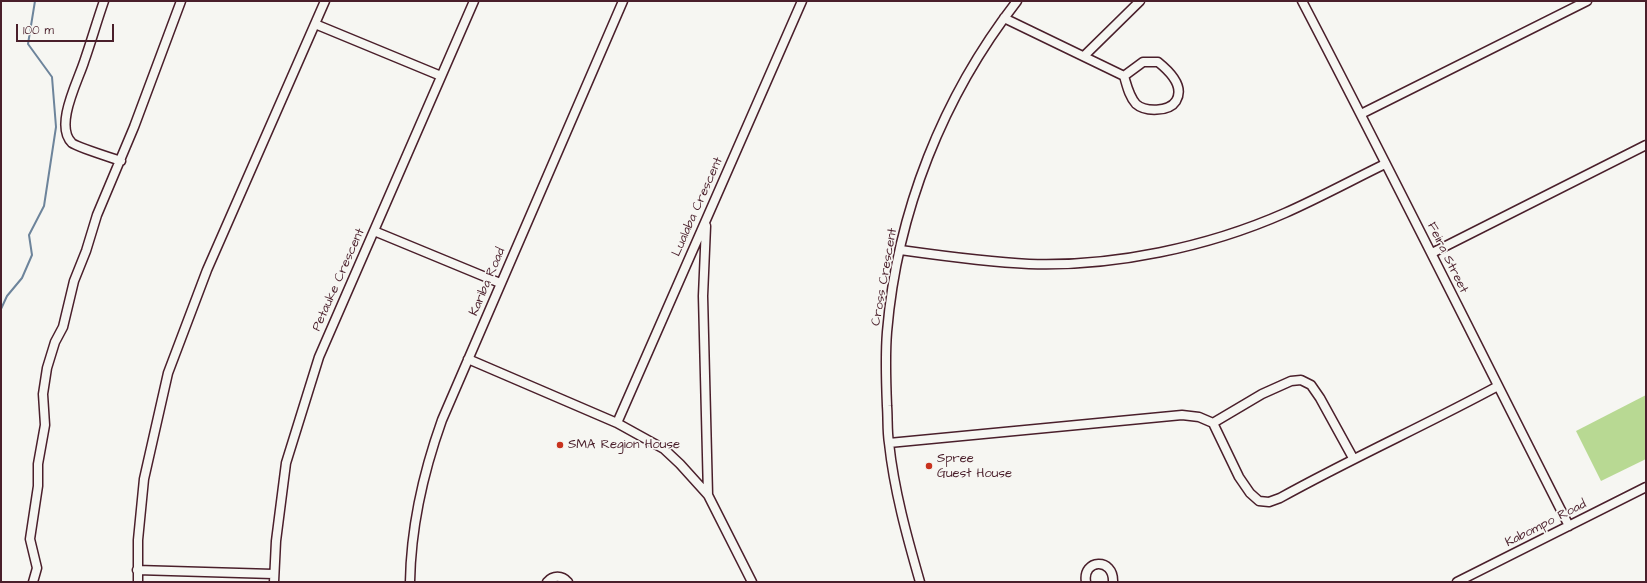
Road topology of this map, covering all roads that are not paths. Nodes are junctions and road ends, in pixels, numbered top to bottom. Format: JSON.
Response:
{"nodes":[{"id":1,"x":104,"y":1,"type":"edge"},
{"id":2,"x":181,"y":1,"type":"edge"},
{"id":3,"x":325,"y":1,"type":"edge"},
{"id":4,"x":474,"y":1,"type":"edge"},
{"id":5,"x":623,"y":1,"type":"edge"},
{"id":6,"x":802,"y":1,"type":"edge"},
{"id":7,"x":1017,"y":1,"type":"edge"},
{"id":8,"x":1140,"y":1,"type":"edge"},
{"id":9,"x":1302,"y":1,"type":"edge"},
{"id":10,"x":1587,"y":1,"type":"edge"},
{"id":11,"x":1004,"y":18,"type":"junction"},
{"id":12,"x":315,"y":24,"type":"junction"},
{"id":13,"x":1084,"y":56,"type":"junction"},
{"id":14,"x":441,"y":76,"type":"junction"},
{"id":15,"x":1124,"y":76,"type":"junction"},
{"id":16,"x":1361,"y":114,"type":"junction"},
{"id":17,"x":1646,"y":145,"type":"edge"},
{"id":18,"x":121,"y":161,"type":"junction"},
{"id":19,"x":1385,"y":164,"type":"junction"},
{"id":20,"x":706,"y":219,"type":"junction"},
{"id":21,"x":374,"y":231,"type":"junction"},
{"id":22,"x":900,"y":250,"type":"junction"},
{"id":23,"x":1432,"y":253,"type":"junction"},
{"id":24,"x":688,"y":260,"type":"junction"},
{"id":25,"x":703,"y":264,"type":"junction"},
{"id":26,"x":500,"y":283,"type":"junction"},
{"id":27,"x":468,"y":359,"type":"junction"},
{"id":28,"x":1498,"y":386,"type":"junction"},
{"id":29,"x":617,"y":423,"type":"junction"},
{"id":30,"x":1213,"y":423,"type":"junction"},
{"id":31,"x":889,"y":443,"type":"junction"},
{"id":32,"x":1353,"y":458,"type":"junction"},
{"id":33,"x":1646,"y":487,"type":"edge"},
{"id":34,"x":708,"y":495,"type":"junction"},
{"id":35,"x":1569,"y":526,"type":"junction"},
{"id":36,"x":137,"y":570,"type":"junction"},
{"id":37,"x":274,"y":578,"type":"edge"},
{"id":38,"x":34,"y":582,"type":"edge"},
{"id":39,"x":138,"y":582,"type":"edge"},
{"id":40,"x":410,"y":582,"type":"edge"},
{"id":41,"x":547,"y":582,"type":"edge"},
{"id":42,"x":568,"y":582,"type":"edge"},
{"id":43,"x":752,"y":582,"type":"edge"},
{"id":44,"x":920,"y":582,"type":"edge"},
{"id":45,"x":1086,"y":582,"type":"edge"},
{"id":46,"x":1113,"y":582,"type":"edge"},
{"id":47,"x":1457,"y":582,"type":"edge"}],
"edges":[{"from":1,"to":18,"type":"street"},
{"from":2,"to":18,"type":"street"},
{"from":3,"to":12,"type":"street"},
{"from":4,"to":14,"type":"street","name":"Petauke Crescent"},
{"from":5,"to":26,"type":"street","name":"Kariba Road"},
{"from":6,"to":20,"type":"street","name":"Lualaba Crescent"},
{"from":7,"to":11,"type":"street","name":"Cross Crescent"},
{"from":8,"to":13,"type":"street"},
{"from":9,"to":16,"type":"street","name":"Feira Street"},
{"from":10,"to":16,"type":"street"},
{"from":11,"to":13,"type":"street"},
{"from":11,"to":22,"type":"street","name":"Cross Crescent"},
{"from":12,"to":14,"type":"street"},
{"from":12,"to":36,"type":"street"},
{"from":13,"to":15,"type":"street"},
{"from":14,"to":21,"type":"street","name":"Petauke Crescent"},
{"from":15,"to":15,"type":"street"},
{"from":16,"to":19,"type":"street","name":"Feira Street"},
{"from":17,"to":23,"type":"street"},
{"from":18,"to":38,"type":"street"},
{"from":19,"to":22,"type":"street"},
{"from":19,"to":23,"type":"street","name":"Feira Street"},
{"from":20,"to":24,"type":"street","name":"Lualaba Crescent"},
{"from":20,"to":25,"type":"street"},
{"from":21,"to":26,"type":"street"},
{"from":21,"to":37,"type":"street","name":"Petauke Crescent"},
{"from":22,"to":31,"type":"street","name":"Cross Crescent"},
{"from":23,"to":28,"type":"street","name":"Feira Street"},
{"from":24,"to":25,"type":"street"},
{"from":24,"to":29,"type":"street","name":"Lualaba Crescent"},
{"from":25,"to":34,"type":"street"},
{"from":26,"to":27,"type":"street","name":"Kariba Road"},
{"from":27,"to":29,"type":"street"},
{"from":27,"to":40,"type":"street","name":"Kariba Road"},
{"from":28,"to":32,"type":"street"},
{"from":28,"to":35,"type":"street","name":"Feira Street"},
{"from":29,"to":34,"type":"street"},
{"from":30,"to":31,"type":"street"},
{"from":30,"to":32,"type":"street"},
{"from":30,"to":32,"type":"street"},
{"from":31,"to":44,"type":"street","name":"Cross Crescent"},
{"from":33,"to":35,"type":"street","name":"Kabompo Road"},
{"from":34,"to":43,"type":"street"},
{"from":35,"to":47,"type":"street","name":"Kabompo Road"},
{"from":36,"to":37,"type":"street"},
{"from":36,"to":39,"type":"street"},
{"from":41,"to":42,"type":"street"},
{"from":45,"to":46,"type":"street"}]}
